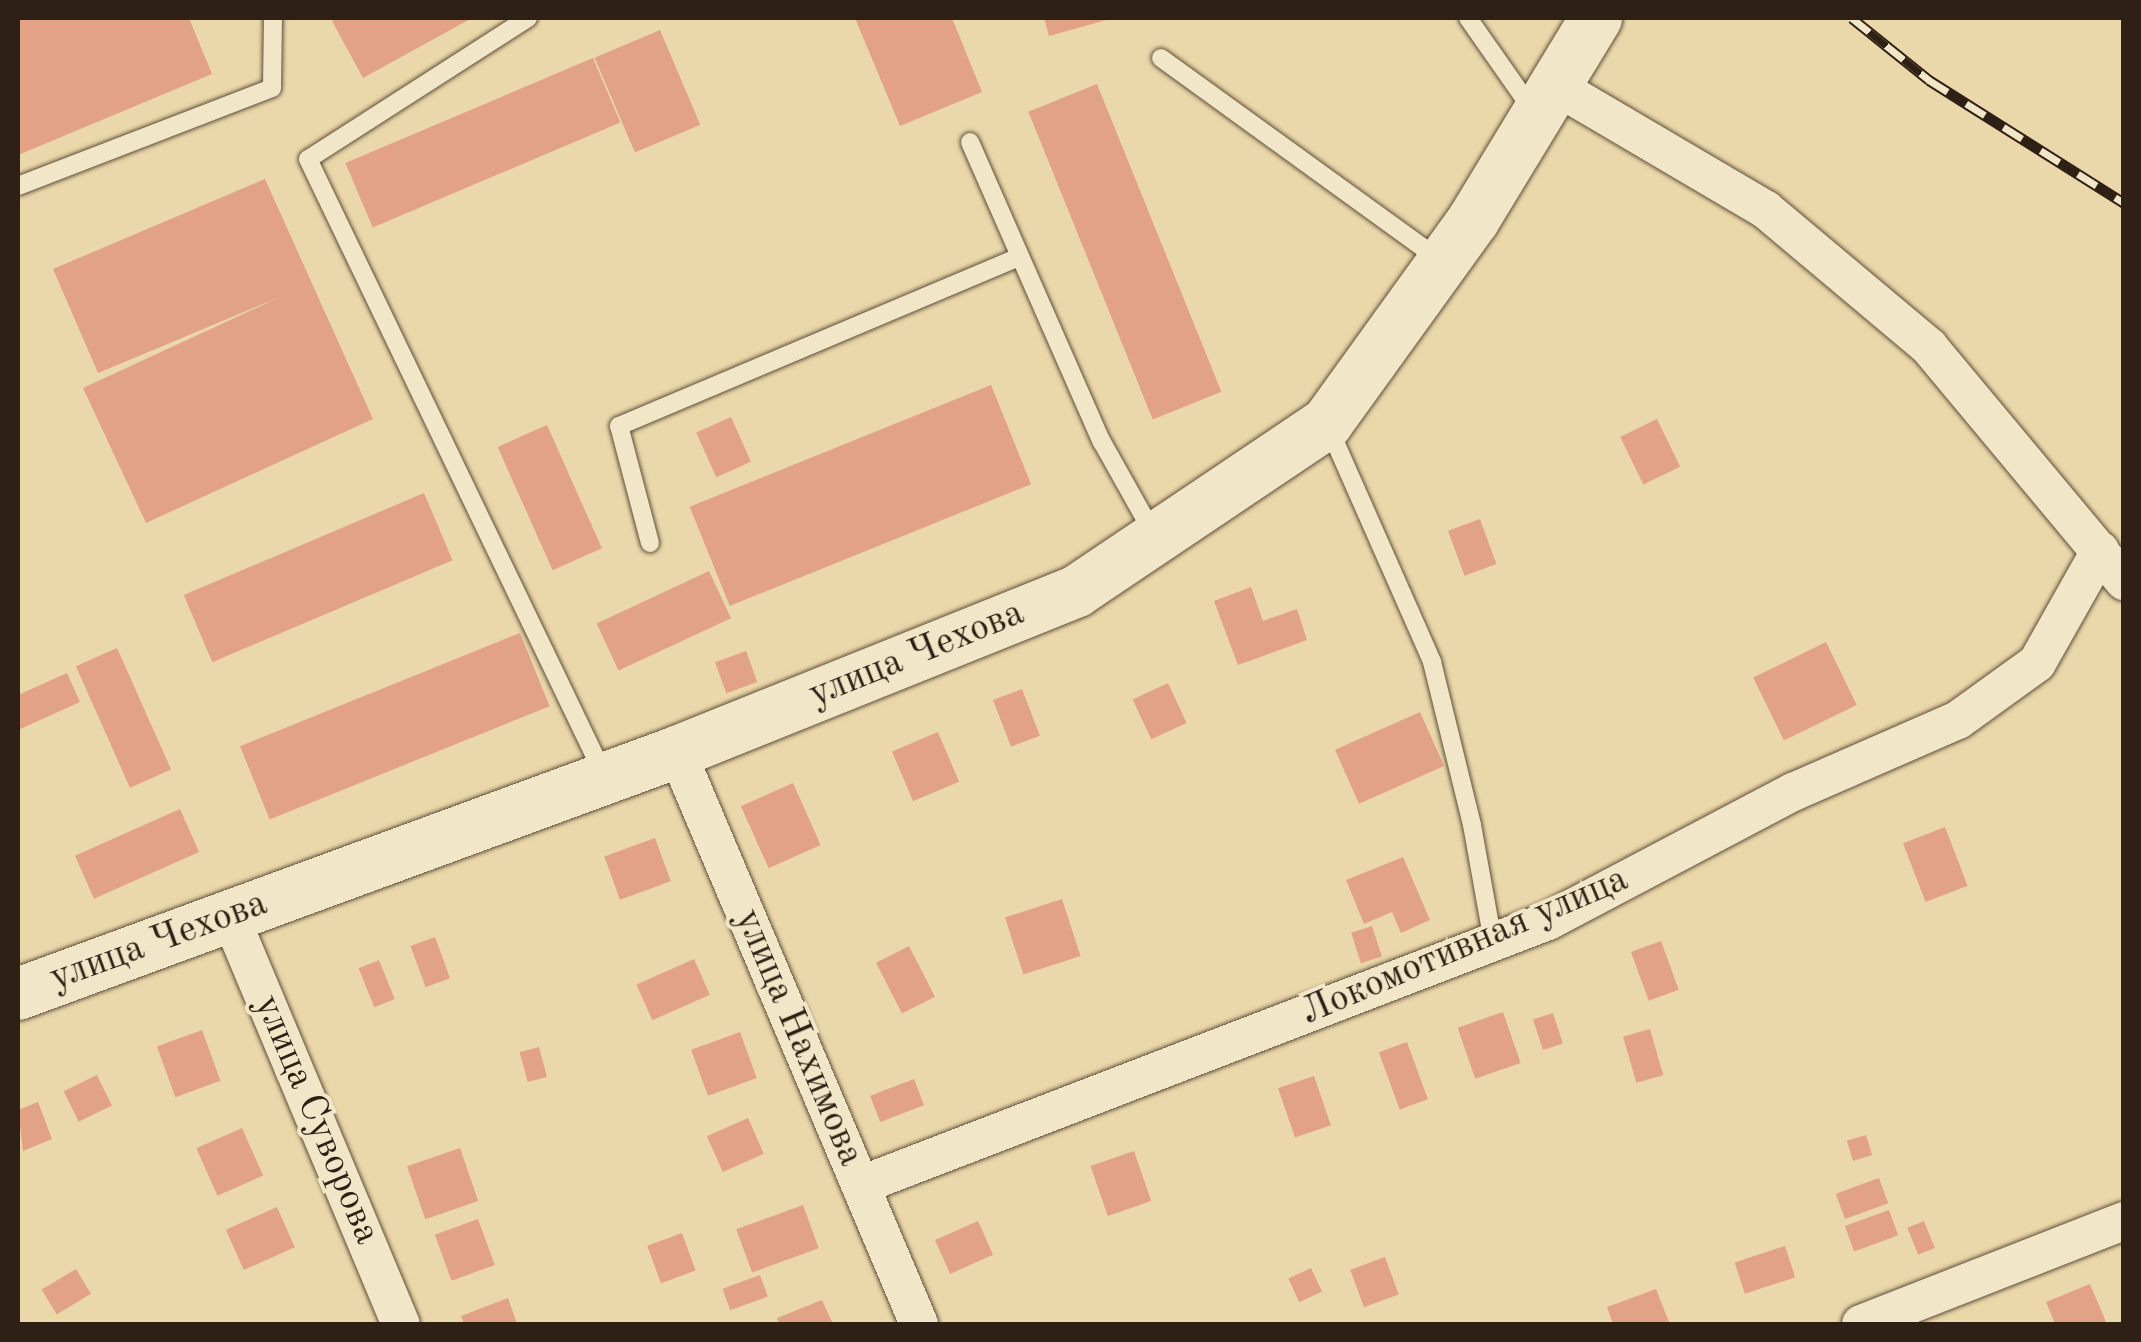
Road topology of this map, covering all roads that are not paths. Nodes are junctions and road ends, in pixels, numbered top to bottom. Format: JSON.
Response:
{"nodes":[{"id":1,"x":273,"y":18,"type":"edge"},
{"id":2,"x":528,"y":18,"type":"edge"},
{"id":3,"x":1468,"y":18,"type":"edge"},
{"id":4,"x":1596,"y":18,"type":"edge"},
{"id":5,"x":1161,"y":58,"type":"dead end"},
{"id":6,"x":1549,"y":104,"type":"junction"},
{"id":7,"x":970,"y":142,"type":"dead end"},
{"id":8,"x":18,"y":186,"type":"edge"},
{"id":9,"x":1020,"y":256,"type":"junction"},
{"id":10,"x":1444,"y":262,"type":"junction"},
{"id":11,"x":1326,"y":423,"type":"junction"},
{"id":12,"x":1156,"y":538,"type":"junction"},
{"id":13,"x":650,"y":542,"type":"dead end"},
{"id":14,"x":2100,"y":551,"type":"junction"},
{"id":15,"x":2124,"y":581,"type":"edge"},
{"id":16,"x":677,"y":752,"type":"junction"},
{"id":17,"x":605,"y":778,"type":"junction"},
{"id":18,"x":230,"y":916,"type":"junction"},
{"id":19,"x":1493,"y":942,"type":"junction"},
{"id":20,"x":18,"y":994,"type":"edge"},
{"id":21,"x":861,"y":1185,"type":"junction"},
{"id":22,"x":2124,"y":1220,"type":"edge"},
{"id":23,"x":401,"y":1324,"type":"edge"},
{"id":24,"x":920,"y":1324,"type":"edge"},
{"id":25,"x":1861,"y":1324,"type":"edge"}],
"edges":[{"from":1,"to":8,"type":"lane"},
{"from":2,"to":17,"type":"lane"},
{"from":3,"to":6,"type":"lane"},
{"from":4,"to":6,"type":"street","name":"улица Чехова"},
{"from":5,"to":10,"type":"lane"},
{"from":6,"to":10,"type":"street","name":"улица Чехова"},
{"from":6,"to":14,"type":"street"},
{"from":7,"to":9,"type":"lane"},
{"from":9,"to":12,"type":"lane"},
{"from":9,"to":13,"type":"lane"},
{"from":10,"to":11,"type":"street","name":"улица Чехова"},
{"from":11,"to":12,"type":"street","name":"улица Чехова"},
{"from":11,"to":19,"type":"lane"},
{"from":12,"to":16,"type":"street","name":"улица Чехова"},
{"from":14,"to":15,"type":"street"},
{"from":14,"to":19,"type":"street","name":"Локомотивная улица"},
{"from":16,"to":17,"type":"street","name":"улица Чехова"},
{"from":16,"to":21,"type":"street","name":"улица Нахимова"},
{"from":17,"to":18,"type":"street","name":"улица Чехова"},
{"from":18,"to":20,"type":"street","name":"улица Чехова"},
{"from":18,"to":23,"type":"street","name":"улица Суворова"},
{"from":19,"to":21,"type":"street","name":"Локомотивная улица"},
{"from":21,"to":24,"type":"street","name":"улица Нахимова"},
{"from":22,"to":25,"type":"street"}]}
